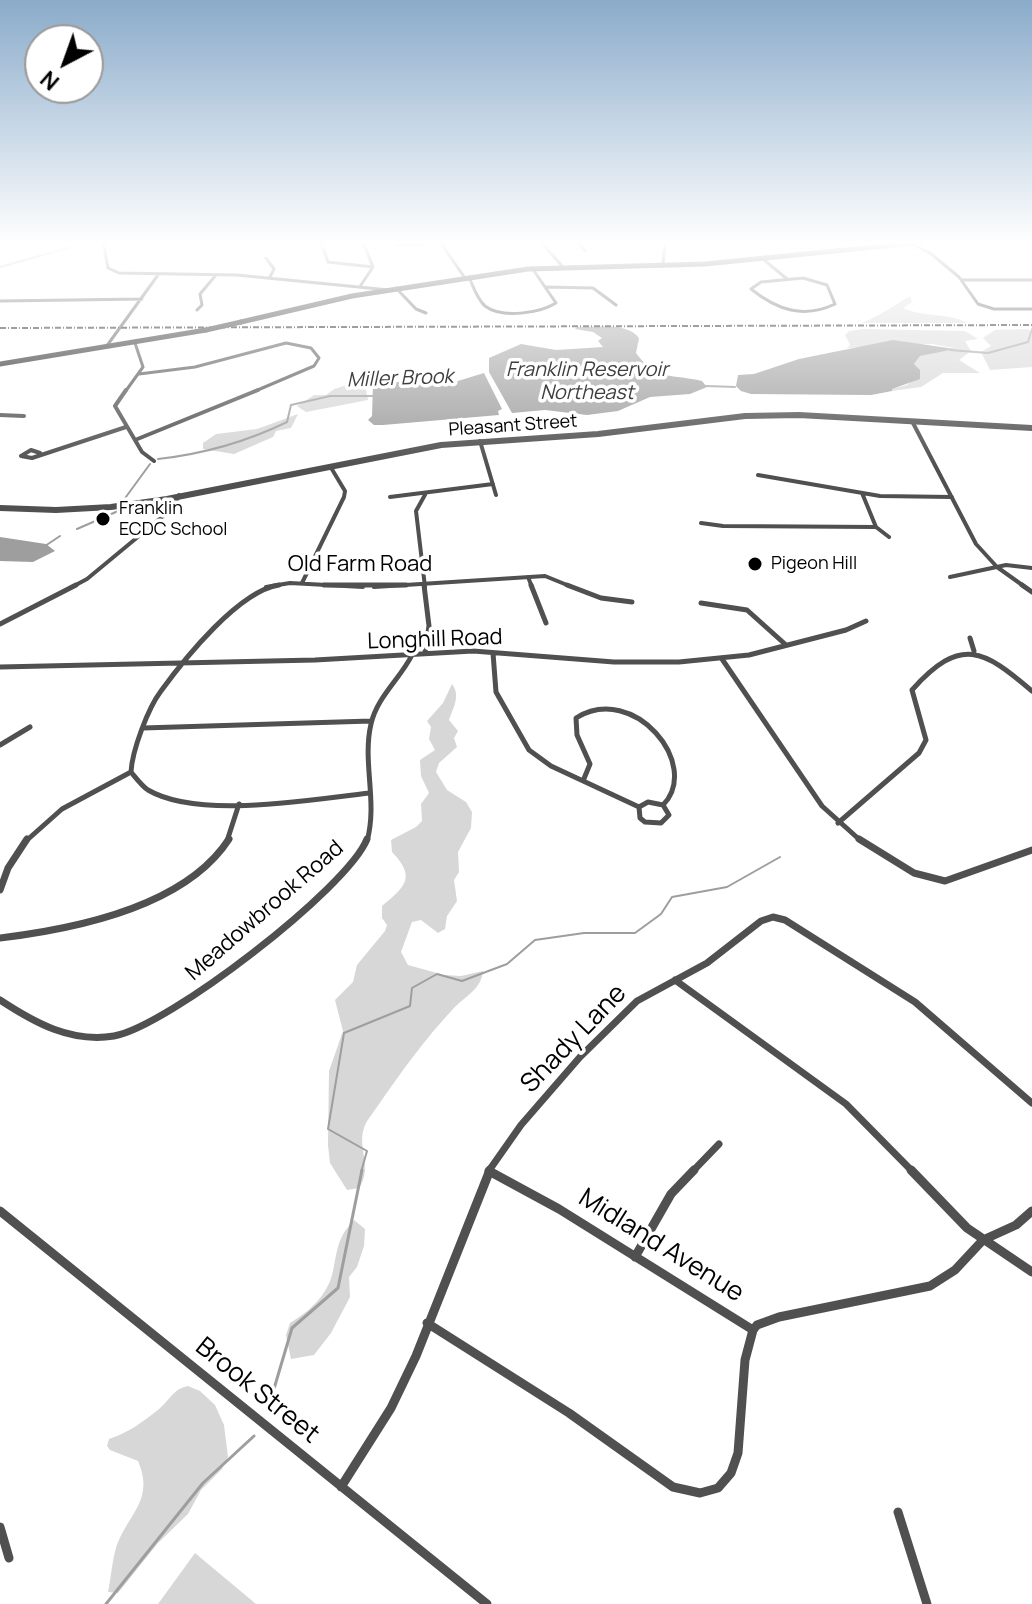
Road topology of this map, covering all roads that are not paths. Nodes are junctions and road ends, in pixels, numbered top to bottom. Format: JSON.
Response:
{"nodes":[{"id":1,"x":129,"y":317,"type":"edge"},
{"id":2,"x":265,"y":317,"type":"edge"},
{"id":3,"x":135,"y":343,"type":"junction"},
{"id":4,"x":106,"y":347,"type":"junction"},
{"id":5,"x":0,"y":366,"type":"edge"},
{"id":6,"x":139,"y":374,"type":"junction"},
{"id":7,"x":0,"y":415,"type":"edge"},
{"id":8,"x":24,"y":416,"type":"dead end"},
{"id":9,"x":913,"y":423,"type":"junction"},
{"id":10,"x":126,"y":427,"type":"junction"},
{"id":11,"x":1032,"y":428,"type":"edge"},
{"id":12,"x":135,"y":440,"type":"junction"},
{"id":13,"x":480,"y":441,"type":"junction"},
{"id":14,"x":40,"y":453,"type":"dead end"},
{"id":15,"x":154,"y":461,"type":"dead end"},
{"id":16,"x":330,"y":466,"type":"junction"},
{"id":17,"x":758,"y":475,"type":"dead end"},
{"id":18,"x":493,"y":484,"type":"junction"},
{"id":19,"x":426,"y":493,"type":"junction"},
{"id":20,"x":862,"y":493,"type":"junction"},
{"id":21,"x":179,"y":495,"type":"junction"},
{"id":22,"x":496,"y":495,"type":"dead end"},
{"id":23,"x":390,"y":497,"type":"dead end"},
{"id":24,"x":952,"y":497,"type":"junction"},
{"id":25,"x":0,"y":508,"type":"edge"},
{"id":26,"x":701,"y":523,"type":"dead end"},
{"id":27,"x":876,"y":527,"type":"junction"},
{"id":28,"x":889,"y":537,"type":"dead end"},
{"id":29,"x":997,"y":567,"type":"junction"},
{"id":30,"x":1032,"y":568,"type":"edge"},
{"id":31,"x":528,"y":577,"type":"junction"},
{"id":32,"x":950,"y":577,"type":"dead end"},
{"id":33,"x":302,"y":583,"type":"junction"},
{"id":34,"x":426,"y":584,"type":"junction"},
{"id":35,"x":1032,"y":592,"type":"edge"},
{"id":36,"x":632,"y":602,"type":"dead end"},
{"id":37,"x":701,"y":603,"type":"dead end"},
{"id":38,"x":866,"y":621,"type":"dead end"},
{"id":39,"x":546,"y":623,"type":"dead end"},
{"id":40,"x":0,"y":624,"type":"edge"},
{"id":41,"x":970,"y":638,"type":"dead end"},
{"id":42,"x":786,"y":645,"type":"junction"},
{"id":43,"x":974,"y":651,"type":"junction"},
{"id":44,"x":425,"y":652,"type":"junction"},
{"id":45,"x":493,"y":653,"type":"junction"},
{"id":46,"x":412,"y":655,"type":"junction"},
{"id":47,"x":722,"y":659,"type":"junction"},
{"id":48,"x":185,"y":663,"type":"junction"},
{"id":49,"x":0,"y":667,"type":"edge"},
{"id":50,"x":1032,"y":679,"type":"edge"},
{"id":51,"x":1021,"y":682,"type":"junction"},
{"id":52,"x":1032,"y":691,"type":"edge"},
{"id":53,"x":371,"y":721,"type":"junction"},
{"id":54,"x":30,"y":727,"type":"dead end"},
{"id":55,"x":143,"y":728,"type":"junction"},
{"id":56,"x":0,"y":745,"type":"edge"},
{"id":57,"x":131,"y":772,"type":"junction"},
{"id":58,"x":583,"y":781,"type":"junction"},
{"id":59,"x":370,"y":793,"type":"junction"},
{"id":60,"x":239,"y":804,"type":"junction"},
{"id":61,"x":663,"y":805,"type":"junction"},
{"id":62,"x":639,"y":807,"type":"junction"},
{"id":63,"x":838,"y":823,"type":"junction"},
{"id":64,"x":1032,"y":850,"type":"edge"},
{"id":65,"x":0,"y":890,"type":"edge"},
{"id":66,"x":0,"y":938,"type":"edge"},
{"id":67,"x":675,"y":980,"type":"junction"},
{"id":68,"x":0,"y":1000,"type":"edge"},
{"id":69,"x":1032,"y":1103,"type":"edge"},
{"id":70,"x":719,"y":1144,"type":"dead end"},
{"id":71,"x":489,"y":1171,"type":"junction"},
{"id":72,"x":0,"y":1211,"type":"edge"},
{"id":73,"x":1032,"y":1211,"type":"edge"},
{"id":74,"x":983,"y":1240,"type":"junction"},
{"id":75,"x":635,"y":1257,"type":"junction"},
{"id":76,"x":1032,"y":1272,"type":"edge"},
{"id":77,"x":427,"y":1323,"type":"junction"},
{"id":78,"x":753,"y":1330,"type":"junction"},
{"id":79,"x":341,"y":1487,"type":"junction"},
{"id":80,"x":898,"y":1512,"type":"dead end"},
{"id":81,"x":0,"y":1527,"type":"edge"},
{"id":82,"x":9,"y":1558,"type":"dead end"},
{"id":83,"x":487,"y":1604,"type":"edge"},
{"id":84,"x":927,"y":1604,"type":"edge"}],
"edges":[{"from":1,"to":4,"type":"street"},
{"from":2,"to":3,"type":"main road","bridge":true},
{"from":3,"to":4,"type":"main road"},
{"from":3,"to":6,"type":"street"},
{"from":4,"to":5,"type":"main road"},
{"from":6,"to":10,"type":"street"},
{"from":6,"to":12,"type":"street"},
{"from":7,"to":8,"type":"street"},
{"from":9,"to":11,"type":"street","name":"Pleasant Street"},
{"from":9,"to":13,"type":"street","name":"Pleasant Street"},
{"from":9,"to":24,"type":"street"},
{"from":10,"to":12,"type":"street"},
{"from":10,"to":14,"type":"street"},
{"from":12,"to":15,"type":"street"},
{"from":13,"to":16,"type":"street","name":"Pleasant Street"},
{"from":13,"to":18,"type":"street"},
{"from":16,"to":21,"type":"street","name":"Pleasant Street"},
{"from":16,"to":33,"type":"street"},
{"from":17,"to":20,"type":"street"},
{"from":18,"to":19,"type":"street"},
{"from":18,"to":22,"type":"street"},
{"from":19,"to":23,"type":"street"},
{"from":19,"to":34,"type":"street"},
{"from":20,"to":24,"type":"street"},
{"from":20,"to":27,"type":"street"},
{"from":21,"to":25,"type":"street","name":"Pleasant Street"},
{"from":21,"to":40,"type":"street"},
{"from":24,"to":29,"type":"street"},
{"from":26,"to":27,"type":"street"},
{"from":27,"to":28,"type":"street"},
{"from":29,"to":30,"type":"street"},
{"from":29,"to":32,"type":"street"},
{"from":29,"to":35,"type":"street"},
{"from":31,"to":34,"type":"street","name":"Old Farm Road"},
{"from":31,"to":36,"type":"street","name":"Old Farm Road"},
{"from":31,"to":39,"type":"street"},
{"from":33,"to":34,"type":"street","name":"Old Farm Road"},
{"from":33,"to":48,"type":"street","name":"Old Farm Road"},
{"from":34,"to":44,"type":"street"},
{"from":37,"to":42,"type":"street"},
{"from":38,"to":42,"type":"street","name":"Longhill Road"},
{"from":41,"to":43,"type":"street"},
{"from":42,"to":47,"type":"street","name":"Longhill Road"},
{"from":43,"to":51,"type":"street"},
{"from":43,"to":63,"type":"street"},
{"from":44,"to":45,"type":"street","name":"Longhill Road"},
{"from":44,"to":46,"type":"street","name":"Longhill Road"},
{"from":45,"to":47,"type":"street","name":"Longhill Road"},
{"from":45,"to":58,"type":"street"},
{"from":46,"to":48,"type":"street","name":"Longhill Road"},
{"from":46,"to":53,"type":"street"},
{"from":47,"to":63,"type":"street"},
{"from":48,"to":49,"type":"street","name":"Longhill Road"},
{"from":48,"to":55,"type":"street","name":"Old Farm Road"},
{"from":50,"to":51,"type":"street"},
{"from":51,"to":52,"type":"street"},
{"from":53,"to":55,"type":"street"},
{"from":53,"to":59,"type":"street","name":"Meadowbrook Road"},
{"from":54,"to":56,"type":"street"},
{"from":55,"to":57,"type":"street","name":"Old Farm Road"},
{"from":57,"to":60,"type":"street"},
{"from":57,"to":65,"type":"street"},
{"from":58,"to":61,"type":"street"},
{"from":58,"to":62,"type":"street"},
{"from":59,"to":60,"type":"street"},
{"from":59,"to":68,"type":"street","name":"Meadowbrook Road"},
{"from":60,"to":66,"type":"street"},
{"from":61,"to":62,"type":"street"},
{"from":61,"to":62,"type":"street"},
{"from":63,"to":64,"type":"street"},
{"from":67,"to":69,"type":"street","name":"Shady Lane"},
{"from":67,"to":71,"type":"street","name":"Shady Lane"},
{"from":67,"to":74,"type":"street"},
{"from":70,"to":75,"type":"street"},
{"from":71,"to":75,"type":"street","name":"Midland Avenue"},
{"from":71,"to":77,"type":"street","name":"Shady Lane"},
{"from":72,"to":79,"type":"street","name":"Brook Street"},
{"from":73,"to":74,"type":"street"},
{"from":74,"to":76,"type":"street"},
{"from":74,"to":78,"type":"street","name":"Midland Avenue"},
{"from":75,"to":78,"type":"street","name":"Midland Avenue"},
{"from":77,"to":78,"type":"street"},
{"from":77,"to":79,"type":"street","name":"Shady Lane"},
{"from":79,"to":83,"type":"street","name":"Brook Street"},
{"from":80,"to":84,"type":"street"},
{"from":81,"to":82,"type":"street"}]}
